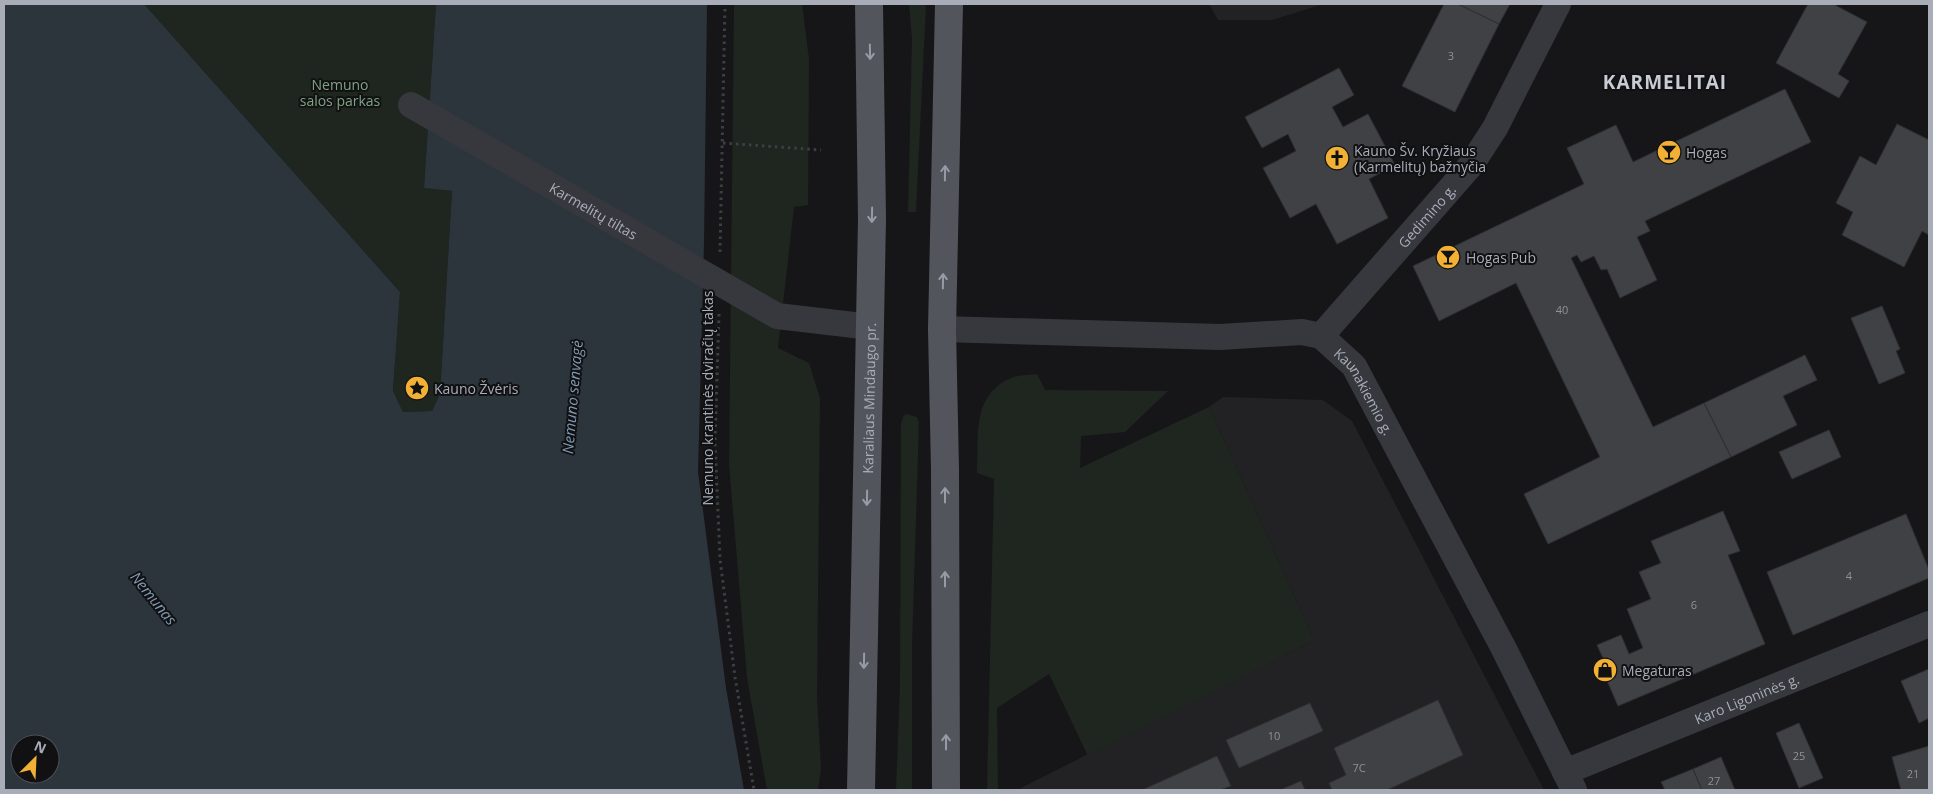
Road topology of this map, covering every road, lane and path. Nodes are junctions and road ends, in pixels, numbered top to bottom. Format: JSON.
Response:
{"nodes":[{"id":1,"x":725,"y":4,"type":"edge"},
{"id":2,"x":869,"y":4,"type":"edge"},
{"id":3,"x":949,"y":4,"type":"edge"},
{"id":4,"x":1558,"y":4,"type":"edge"},
{"id":5,"x":411,"y":105,"type":"dead end"},
{"id":6,"x":723,"y":143,"type":"junction"},
{"id":7,"x":821,"y":150,"type":"dead end"},
{"id":8,"x":720,"y":253,"type":"dead end"},
{"id":9,"x":719,"y":313,"type":"dead end"},
{"id":10,"x":871,"y":327,"type":"junction"},
{"id":11,"x":942,"y":329,"type":"junction"},
{"id":12,"x":1321,"y":336,"type":"junction"},
{"id":13,"x":1929,"y":624,"type":"edge"},
{"id":14,"x":1570,"y":781,"type":"edge"},
{"id":15,"x":754,"y":790,"type":"edge"},
{"id":16,"x":861,"y":790,"type":"edge"},
{"id":17,"x":946,"y":790,"type":"edge"}],
"edges":[{"from":1,"to":6,"type":"path"},
{"from":2,"to":10,"type":"main road","name":"Karaliaus Mindaugo pr.","one_way":true},
{"from":11,"to":3,"type":"main road","one_way":true},
{"from":4,"to":12,"type":"street","name":"Gedimino g."},
{"from":5,"to":10,"type":"street","name":"Karmelitų tiltas"},
{"from":6,"to":7,"type":"path"},
{"from":6,"to":8,"type":"path"},
{"from":9,"to":15,"type":"path","name":"Nemuno krantinės dviračių takas"},
{"from":10,"to":16,"type":"main road","name":"Karaliaus Mindaugo pr.","one_way":true},
{"from":11,"to":12,"type":"street"},
{"from":17,"to":11,"type":"main road","one_way":true},
{"from":12,"to":14,"type":"street","name":"Kaunakiemio g."},
{"from":13,"to":14,"type":"street","name":"Karo Ligoninės g."}]}
